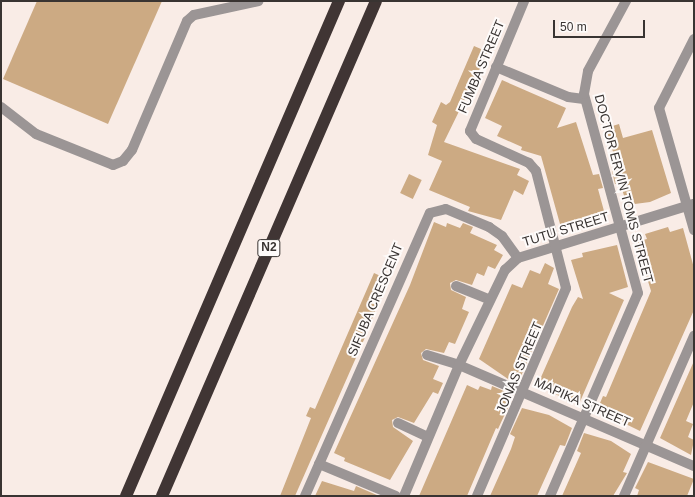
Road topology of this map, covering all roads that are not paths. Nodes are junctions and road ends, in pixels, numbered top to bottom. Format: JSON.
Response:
{"nodes":[{"id":1,"x":259,"y":1,"type":"edge"},
{"id":2,"x":340,"y":1,"type":"edge"},
{"id":3,"x":376,"y":1,"type":"edge"},
{"id":4,"x":524,"y":1,"type":"edge"},
{"id":5,"x":626,"y":1,"type":"edge"},
{"id":6,"x":694,"y":39,"type":"edge"},
{"id":7,"x":496,"y":66,"type":"junction"},
{"id":8,"x":584,"y":99,"type":"junction"},
{"id":9,"x":1,"y":107,"type":"edge"},
{"id":10,"x":690,"y":205,"type":"edge"},
{"id":11,"x":622,"y":226,"type":"junction"},
{"id":12,"x":694,"y":230,"type":"edge"},
{"id":13,"x":558,"y":246,"type":"junction"},
{"id":14,"x":518,"y":258,"type":"junction"},
{"id":15,"x":456,"y":286,"type":"dead end"},
{"id":16,"x":488,"y":299,"type":"junction"},
{"id":17,"x":694,"y":336,"type":"edge"},
{"id":18,"x":427,"y":355,"type":"dead end"},
{"id":19,"x":459,"y":365,"type":"junction"},
{"id":20,"x":524,"y":392,"type":"junction"},
{"id":21,"x":584,"y":417,"type":"junction"},
{"id":22,"x":398,"y":423,"type":"dead end"},
{"id":23,"x":428,"y":437,"type":"junction"},
{"id":24,"x":646,"y":446,"type":"junction"},
{"id":25,"x":319,"y":464,"type":"junction"},
{"id":26,"x":694,"y":466,"type":"edge"},
{"id":27,"x":126,"y":496,"type":"edge"},
{"id":28,"x":162,"y":496,"type":"edge"},
{"id":29,"x":305,"y":496,"type":"edge"},
{"id":30,"x":396,"y":496,"type":"edge"},
{"id":31,"x":404,"y":496,"type":"edge"},
{"id":32,"x":477,"y":496,"type":"edge"},
{"id":33,"x":550,"y":496,"type":"edge"},
{"id":34,"x":624,"y":496,"type":"edge"}],
"edges":[{"from":1,"to":9,"type":"street"},
{"from":2,"to":27,"type":"highway","number":"N2"},
{"from":3,"to":28,"type":"highway","number":"N2"},
{"from":4,"to":7,"type":"street","name":"FUMBA STREET"},
{"from":5,"to":8,"type":"street","name":"DOCTOR ERVIN TOMS STREET"},
{"from":6,"to":10,"type":"street"},
{"from":7,"to":8,"type":"street"},
{"from":7,"to":13,"type":"street","name":"FUMBA STREET"},
{"from":8,"to":11,"type":"street","name":"DOCTOR ERVIN TOMS STREET"},
{"from":10,"to":11,"type":"street","name":"TUTU STREET"},
{"from":10,"to":12,"type":"street"},
{"from":11,"to":13,"type":"street","name":"TUTU STREET"},
{"from":11,"to":21,"type":"street","name":"DOCTOR ERVIN TOMS STREET"},
{"from":13,"to":14,"type":"street","name":"TUTU STREET"},
{"from":13,"to":20,"type":"street","name":"JONAS STREET"},
{"from":14,"to":16,"type":"street","name":"TUTU STREET"},
{"from":14,"to":25,"type":"street","name":"SIFUBA CRESCENT"},
{"from":15,"to":16,"type":"street"},
{"from":16,"to":19,"type":"street","name":"TUTU STREET"},
{"from":17,"to":24,"type":"street"},
{"from":18,"to":19,"type":"street"},
{"from":19,"to":20,"type":"street","name":"MAPIKA STREET"},
{"from":19,"to":23,"type":"street","name":"TUTU STREET"},
{"from":20,"to":21,"type":"street","name":"MAPIKA STREET"},
{"from":20,"to":32,"type":"street","name":"JONAS STREET"},
{"from":21,"to":24,"type":"street","name":"MAPIKA STREET"},
{"from":21,"to":33,"type":"street","name":"DOCTOR ERVIN TOMS STREET"},
{"from":22,"to":23,"type":"street"},
{"from":23,"to":31,"type":"street","name":"TUTU STREET"},
{"from":24,"to":26,"type":"street","name":"MAPIKA STREET"},
{"from":24,"to":34,"type":"street"},
{"from":25,"to":29,"type":"street","name":"SIFUBA CRESCENT"},
{"from":25,"to":30,"type":"street"}]}
